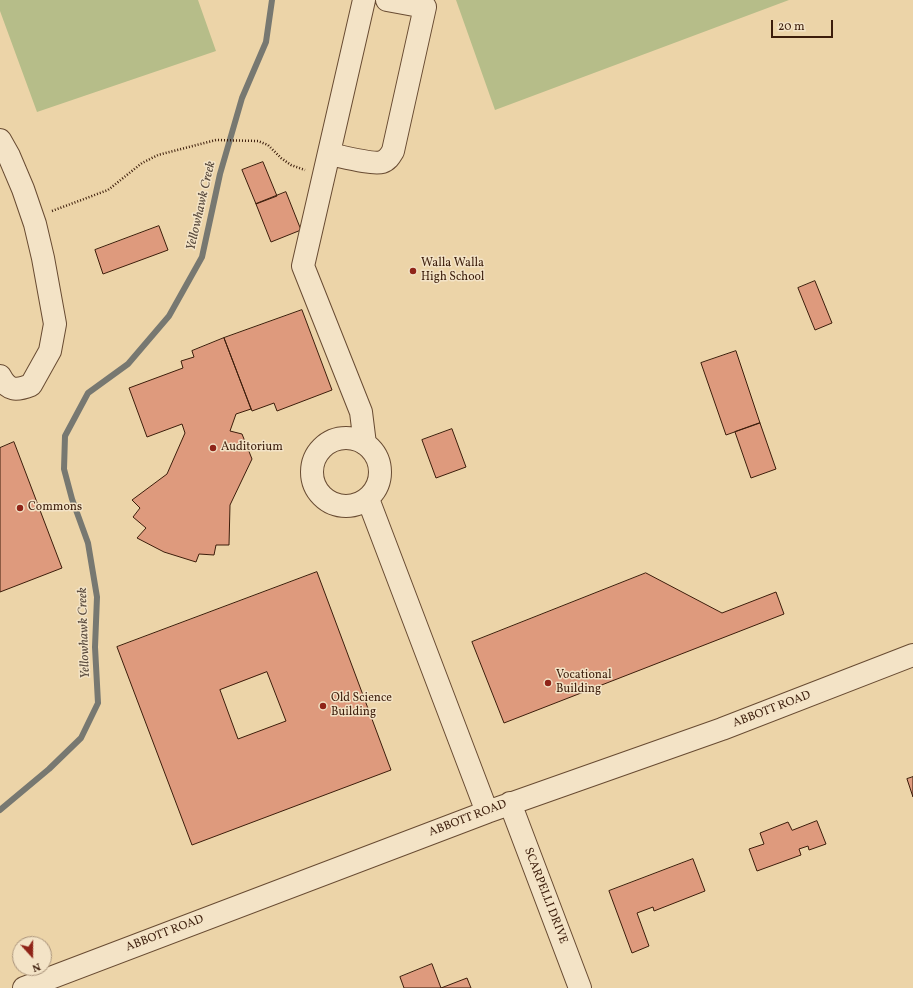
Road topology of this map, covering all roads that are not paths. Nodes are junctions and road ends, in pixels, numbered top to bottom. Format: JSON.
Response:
{"nodes":[{"id":1,"x":364,"y":0,"type":"edge"},
{"id":2,"x":387,"y":0,"type":"edge"},
{"id":3,"x":0,"y":140,"type":"edge"},
{"id":4,"x":329,"y":154,"type":"junction"},
{"id":5,"x":4,"y":388,"type":"edge"},
{"id":6,"x":365,"y":444,"type":"junction"},
{"id":7,"x":368,"y":499,"type":"junction"},
{"id":8,"x":913,"y":655,"type":"edge"},
{"id":9,"x":510,"y":803,"type":"junction"},
{"id":10,"x":487,"y":812,"type":"junction"},
{"id":11,"x":24,"y":988,"type":"edge"},
{"id":12,"x":580,"y":988,"type":"edge"}],
"edges":[{"from":1,"to":4,"type":"street"},
{"from":2,"to":4,"type":"street"},
{"from":3,"to":5,"type":"street"},
{"from":4,"to":6,"type":"street"},
{"from":6,"to":7,"type":"street"},
{"from":6,"to":7,"type":"street"},
{"from":7,"to":10,"type":"street"},
{"from":8,"to":9,"type":"street","name":"ABBOTT ROAD"},
{"from":9,"to":10,"type":"street","name":"ABBOTT ROAD"},
{"from":9,"to":12,"type":"street","name":"SCARPELLI DRIVE"},
{"from":10,"to":11,"type":"street","name":"ABBOTT ROAD"}]}
